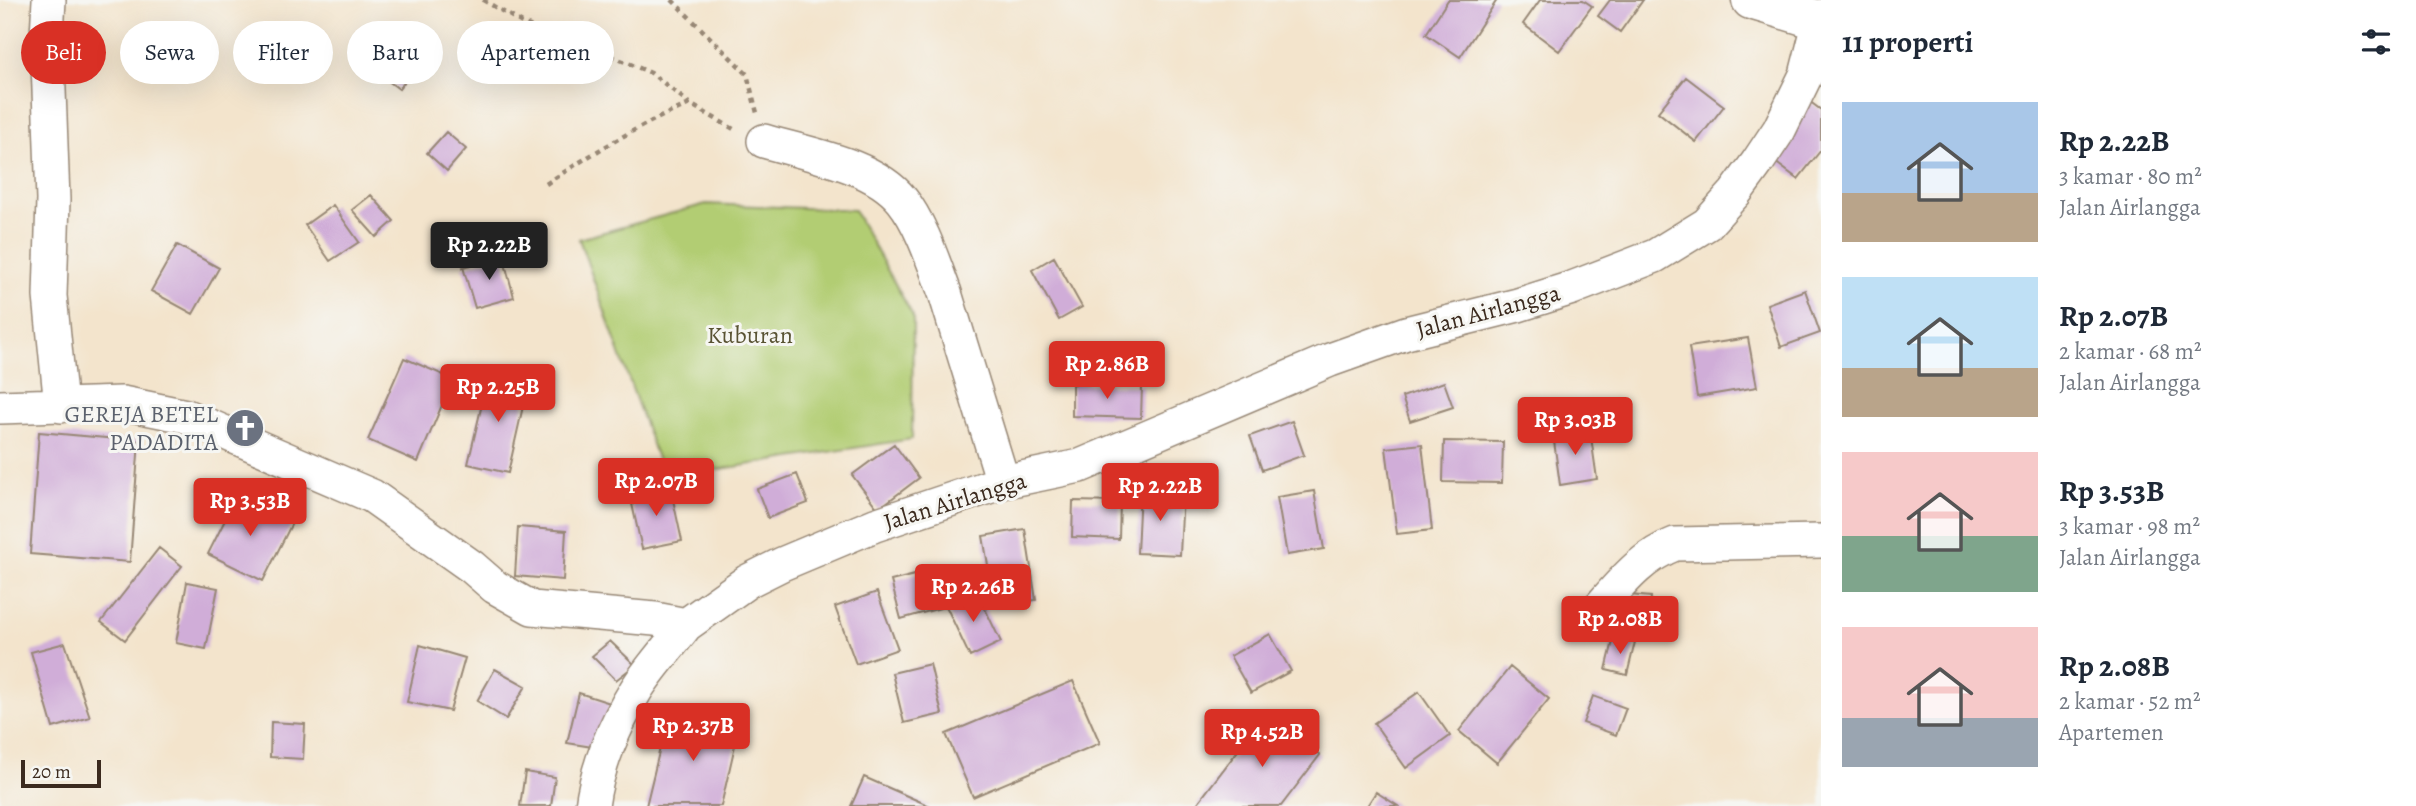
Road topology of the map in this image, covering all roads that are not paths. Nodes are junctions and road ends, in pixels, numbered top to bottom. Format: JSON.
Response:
{"nodes":[{"id":1,"x":49,"y":0,"type":"edge"},
{"id":2,"x":1751,"y":0,"type":"edge"},
{"id":3,"x":1821,"y":19,"type":"edge"},
{"id":4,"x":764,"y":141,"type":"road end"},
{"id":5,"x":61,"y":406,"type":"junction"},
{"id":6,"x":0,"y":407,"type":"edge"},
{"id":7,"x":1003,"y":482,"type":"junction"},
{"id":8,"x":1821,"y":541,"type":"edge"},
{"id":9,"x":1590,"y":618,"type":"dead end"},
{"id":10,"x":686,"y":625,"type":"junction"},
{"id":11,"x":592,"y":806,"type":"edge"}],
"edges":[{"from":1,"to":5,"type":"street"},
{"from":2,"to":3,"type":"highway"},
{"from":3,"to":7,"type":"street","name":"Jalan Airlangga"},
{"from":4,"to":7,"type":"street"},
{"from":5,"to":6,"type":"street"},
{"from":5,"to":10,"type":"street"},
{"from":7,"to":10,"type":"street","name":"Jalan Airlangga"},
{"from":8,"to":9,"type":"street"},
{"from":10,"to":11,"type":"street","name":"Jalan Airlangga"}]}
